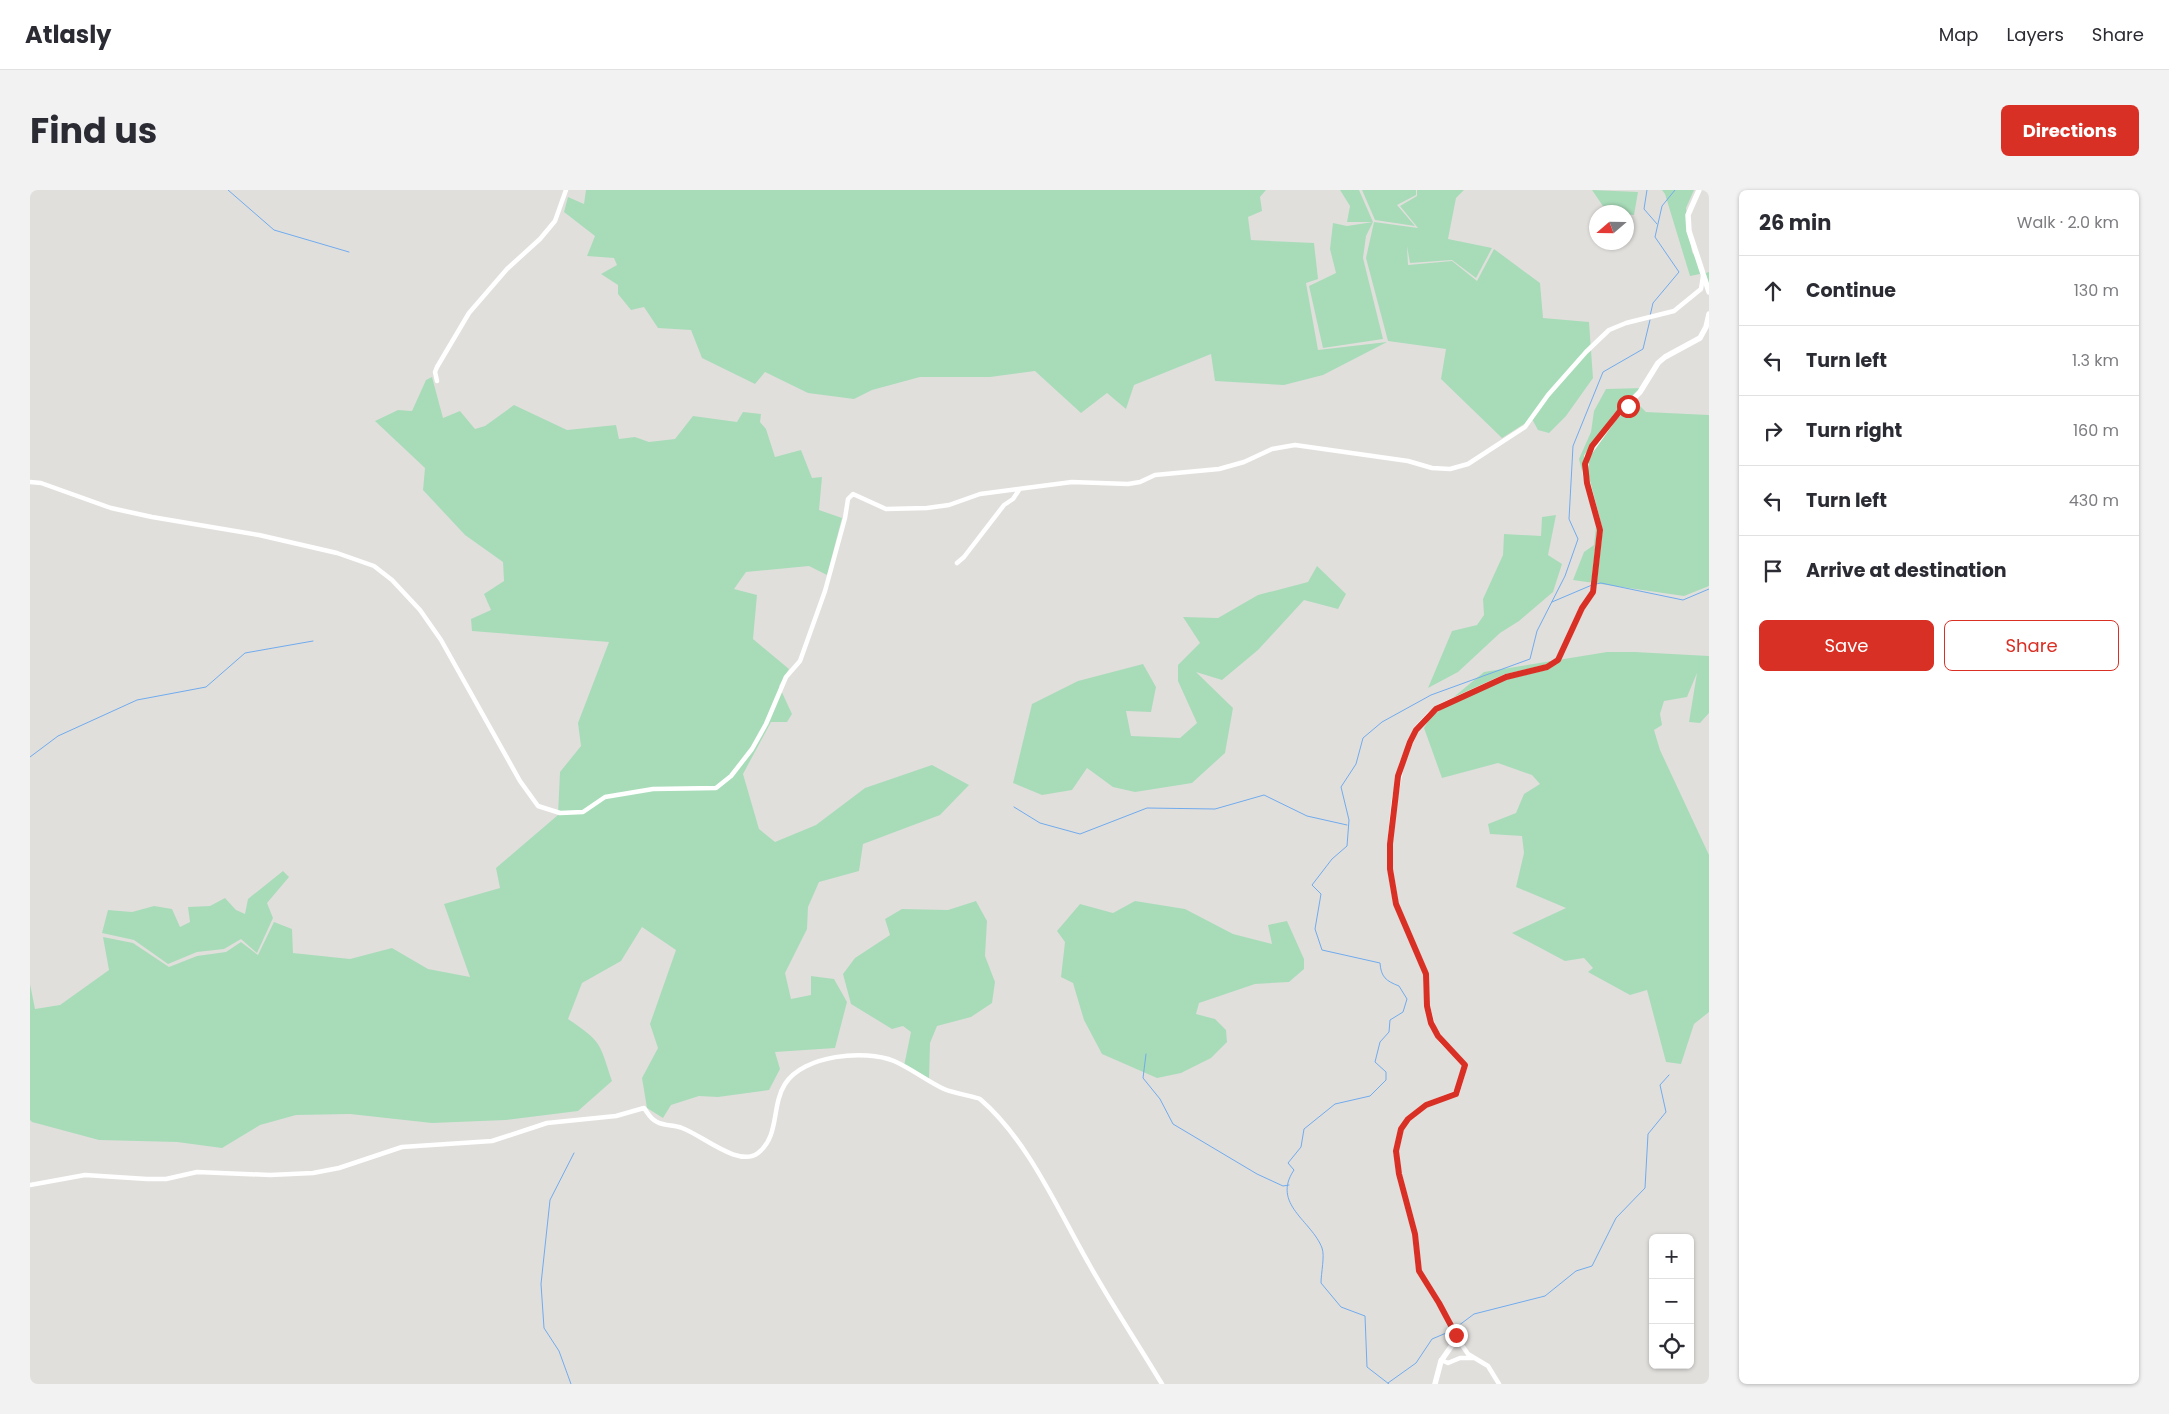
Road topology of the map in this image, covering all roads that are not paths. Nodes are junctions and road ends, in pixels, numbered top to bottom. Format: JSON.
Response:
{"nodes":[{"id":1,"x":566,"y":190,"type":"edge"},
{"id":2,"x":1699,"y":190,"type":"edge"},
{"id":3,"x":1703,"y":272,"type":"junction"},
{"id":4,"x":1709,"y":292,"type":"edge"},
{"id":5,"x":1709,"y":314,"type":"edge"},
{"id":6,"x":437,"y":381,"type":"dead end"},
{"id":7,"x":30,"y":482,"type":"edge"},
{"id":8,"x":1019,"y":490,"type":"junction"},
{"id":9,"x":957,"y":563,"type":"dead end"},
{"id":10,"x":30,"y":1185,"type":"edge"},
{"id":11,"x":1456,"y":1336,"type":"junction"},
{"id":12,"x":1475,"y":1358,"type":"junction"},
{"id":13,"x":1441,"y":1360,"type":"junction"},
{"id":14,"x":1162,"y":1384,"type":"edge"},
{"id":15,"x":1435,"y":1384,"type":"edge"},
{"id":16,"x":1498,"y":1384,"type":"edge"}],
"edges":[{"from":1,"to":6,"type":"street"},
{"from":2,"to":3,"type":"street"},
{"from":3,"to":4,"type":"street"},
{"from":3,"to":8,"type":"street"},
{"from":5,"to":11,"type":"street"},
{"from":7,"to":8,"type":"street"},
{"from":8,"to":9,"type":"street"},
{"from":10,"to":14,"type":"street"},
{"from":11,"to":12,"type":"street"},
{"from":11,"to":13,"type":"street"},
{"from":12,"to":13,"type":"street"},
{"from":12,"to":16,"type":"street"},
{"from":13,"to":15,"type":"street"}]}
